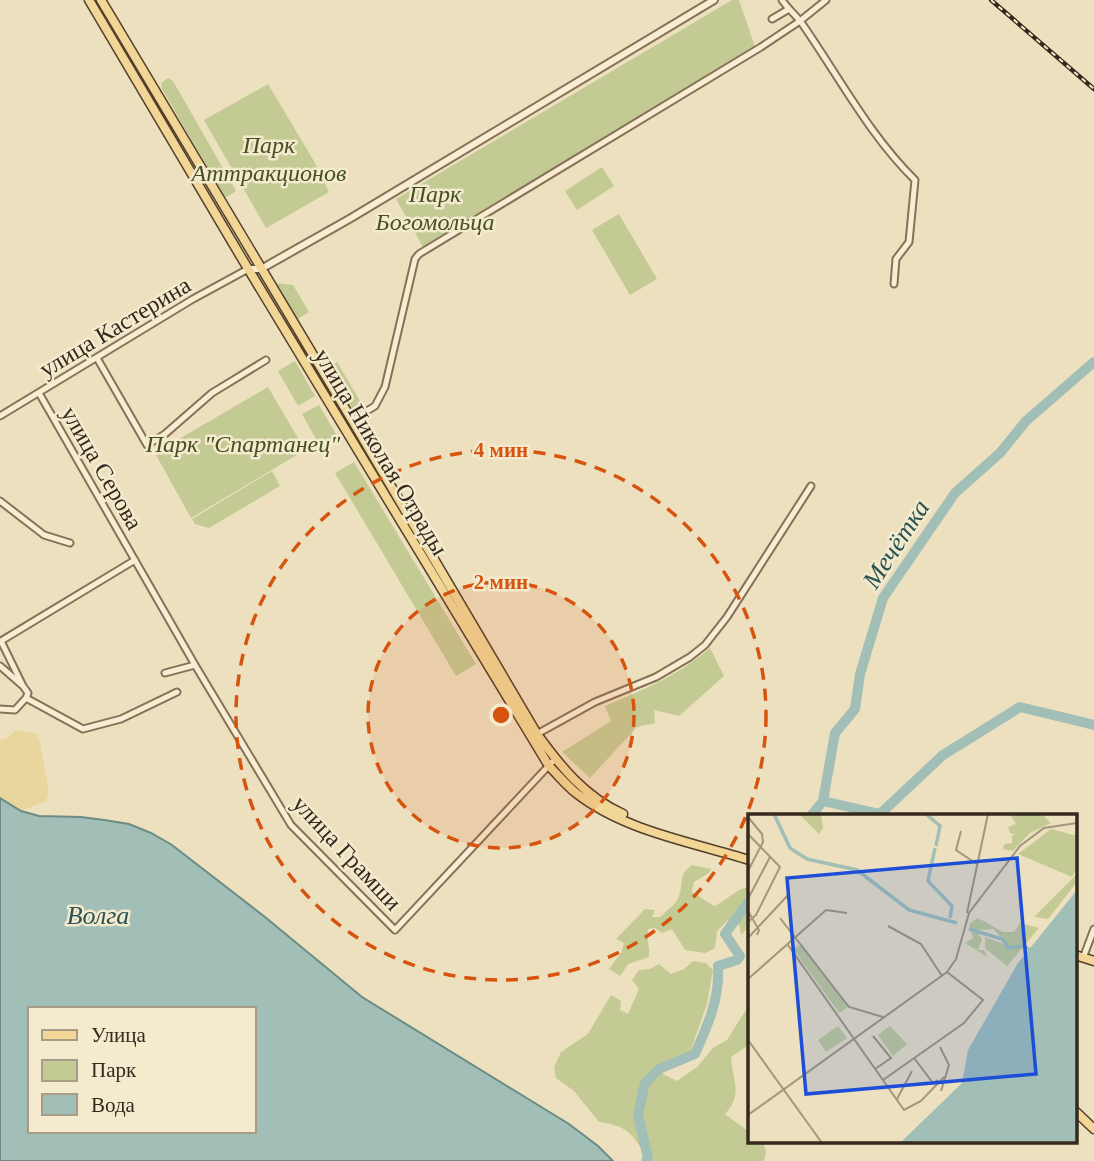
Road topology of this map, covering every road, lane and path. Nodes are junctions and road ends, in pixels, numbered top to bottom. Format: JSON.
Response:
{"nodes":[{"id":1,"x":89,"y":0,"type":"edge"},
{"id":2,"x":100,"y":0,"type":"edge"},
{"id":3,"x":714,"y":0,"type":"edge"},
{"id":4,"x":782,"y":0,"type":"edge"},
{"id":5,"x":826,"y":0,"type":"edge"},
{"id":6,"x":789,"y":9,"type":"junction"},
{"id":7,"x":772,"y":19,"type":"dead end"},
{"id":8,"x":800,"y":21,"type":"junction"},
{"id":9,"x":248,"y":269,"type":"junction"},
{"id":10,"x":261,"y":269,"type":"junction"},
{"id":11,"x":894,"y":284,"type":"dead end"},
{"id":12,"x":97,"y":358,"type":"junction"},
{"id":13,"x":266,"y":359,"type":"dead end"},
{"id":14,"x":38,"y":393,"type":"junction"},
{"id":15,"x":0,"y":416,"type":"edge"},
{"id":16,"x":352,"y":420,"type":"junction"},
{"id":17,"x":811,"y":486,"type":"dead end"},
{"id":18,"x":0,"y":501,"type":"edge"},
{"id":19,"x":70,"y":543,"type":"dead end"},
{"id":20,"x":135,"y":559,"type":"junction"},
{"id":21,"x":195,"y":665,"type":"junction"},
{"id":22,"x":0,"y":666,"type":"edge"},
{"id":23,"x":165,"y":673,"type":"dead end"},
{"id":24,"x":23,"y":686,"type":"junction"},
{"id":25,"x":177,"y":692,"type":"dead end"},
{"id":26,"x":26,"y":698,"type":"junction"},
{"id":27,"x":0,"y":709,"type":"edge"},
{"id":28,"x":537,"y":734,"type":"junction"},
{"id":29,"x":552,"y":762,"type":"junction"},
{"id":30,"x":748,"y":858,"type":"edge"},
{"id":31,"x":748,"y":858,"type":"edge"},
{"id":32,"x":1094,"y":929,"type":"edge"},
{"id":33,"x":1079,"y":956,"type":"edge"},
{"id":34,"x":1094,"y":961,"type":"edge"},
{"id":35,"x":1076,"y":1112,"type":"edge"},
{"id":36,"x":1094,"y":1129,"type":"edge"}],
"edges":[{"from":1,"to":9,"type":"main road","name":"улица Николая Отрады"},
{"from":2,"to":10,"type":"main road","name":"улица Николая Отрады"},
{"from":3,"to":10,"type":"street"},
{"from":4,"to":6,"type":"street"},
{"from":5,"to":8,"type":"street"},
{"from":6,"to":7,"type":"street"},
{"from":6,"to":8,"type":"street"},
{"from":8,"to":11,"type":"street"},
{"from":8,"to":16,"type":"street"},
{"from":9,"to":10,"type":"street"},
{"from":9,"to":12,"type":"street","name":"улица Кастерина"},
{"from":9,"to":29,"type":"main road","name":"улица Николая Отрады"},
{"from":10,"to":16,"type":"main road","name":"улица Николая Отрады"},
{"from":12,"to":13,"type":"street"},
{"from":12,"to":14,"type":"street","name":"улица Кастерина"},
{"from":14,"to":15,"type":"street","name":"улица Кастерина"},
{"from":14,"to":20,"type":"street","name":"улица Серова"},
{"from":16,"to":28,"type":"main road","name":"улица Николая Отрады"},
{"from":17,"to":28,"type":"street"},
{"from":18,"to":19,"type":"street"},
{"from":20,"to":21,"type":"street","name":"улица Грамши"},
{"from":20,"to":24,"type":"street"},
{"from":21,"to":23,"type":"street"},
{"from":21,"to":29,"type":"street","name":"улица Грамши"},
{"from":22,"to":24,"type":"street"},
{"from":24,"to":26,"type":"street"},
{"from":25,"to":26,"type":"street"},
{"from":26,"to":27,"type":"street"},
{"from":28,"to":29,"type":"main road","name":"улица Николая Отрады"},
{"from":29,"to":30,"type":"main road","name":"улица Николая Отрады"},
{"from":29,"to":31,"type":"main road","name":"улица Николая Отрады"},
{"from":32,"to":33,"type":"street"},
{"from":33,"to":34,"type":"main road"},
{"from":35,"to":36,"type":"main road"}]}
